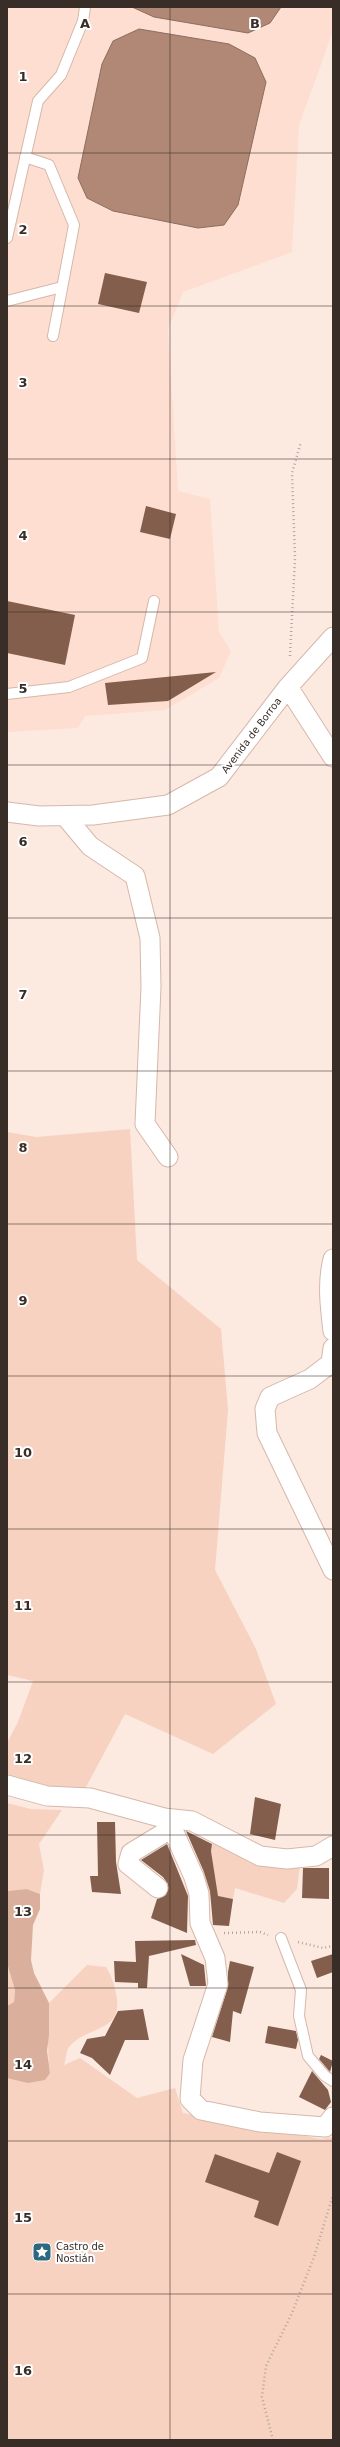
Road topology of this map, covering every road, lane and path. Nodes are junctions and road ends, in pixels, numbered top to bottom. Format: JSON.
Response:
{"nodes":[{"id":1,"x":85,"y":7,"type":"edge"},
{"id":2,"x":25,"y":157,"type":"junction"},
{"id":3,"x":7,"y":238,"type":"edge"},
{"id":4,"x":62,"y":287,"type":"junction"},
{"id":5,"x":7,"y":301,"type":"edge"},
{"id":6,"x":53,"y":336,"type":"dead end"},
{"id":7,"x":302,"y":442,"type":"dead end"},
{"id":8,"x":154,"y":601,"type":"dead end"},
{"id":9,"x":333,"y":637,"type":"edge"},
{"id":10,"x":288,"y":687,"type":"junction"},
{"id":11,"x":7,"y":694,"type":"edge"},
{"id":12,"x":333,"y":757,"type":"edge"},
{"id":13,"x":7,"y":812,"type":"edge"},
{"id":14,"x":65,"y":816,"type":"junction"},
{"id":15,"x":168,"y":1157,"type":"dead end"},
{"id":16,"x":333,"y":1259,"type":"edge"},
{"id":17,"x":333,"y":1331,"type":"edge"},
{"id":18,"x":333,"y":1348,"type":"edge"},
{"id":19,"x":333,"y":1570,"type":"edge"},
{"id":20,"x":7,"y":1785,"type":"edge"},
{"id":21,"x":168,"y":1823,"type":"junction"},
{"id":22,"x":333,"y":1846,"type":"edge"},
{"id":23,"x":158,"y":1888,"type":"dead end"},
{"id":24,"x":281,"y":1938,"type":"dead end"},
{"id":25,"x":333,"y":2081,"type":"edge"},
{"id":26,"x":333,"y":2117,"type":"edge"},
{"id":27,"x":333,"y":2194,"type":"edge"},
{"id":28,"x":273,"y":2440,"type":"edge"}],
"edges":[{"from":1,"to":2,"type":"lane"},
{"from":2,"to":3,"type":"lane"},
{"from":2,"to":4,"type":"lane"},
{"from":4,"to":5,"type":"lane"},
{"from":4,"to":6,"type":"lane"},
{"from":7,"to":10,"type":"path"},
{"from":8,"to":11,"type":"lane"},
{"from":9,"to":10,"type":"street","name":"Avenida de Borroa"},
{"from":10,"to":12,"type":"street"},
{"from":10,"to":14,"type":"street","name":"Avenida de Borroa"},
{"from":13,"to":14,"type":"street","name":"Avenida de Borroa"},
{"from":14,"to":15,"type":"street"},
{"from":16,"to":17,"type":"street"},
{"from":18,"to":19,"type":"street"},
{"from":20,"to":21,"type":"street"},
{"from":21,"to":22,"type":"street"},
{"from":21,"to":23,"type":"street"},
{"from":21,"to":26,"type":"street"},
{"from":24,"to":25,"type":"lane"},
{"from":27,"to":28,"type":"path"}]}
